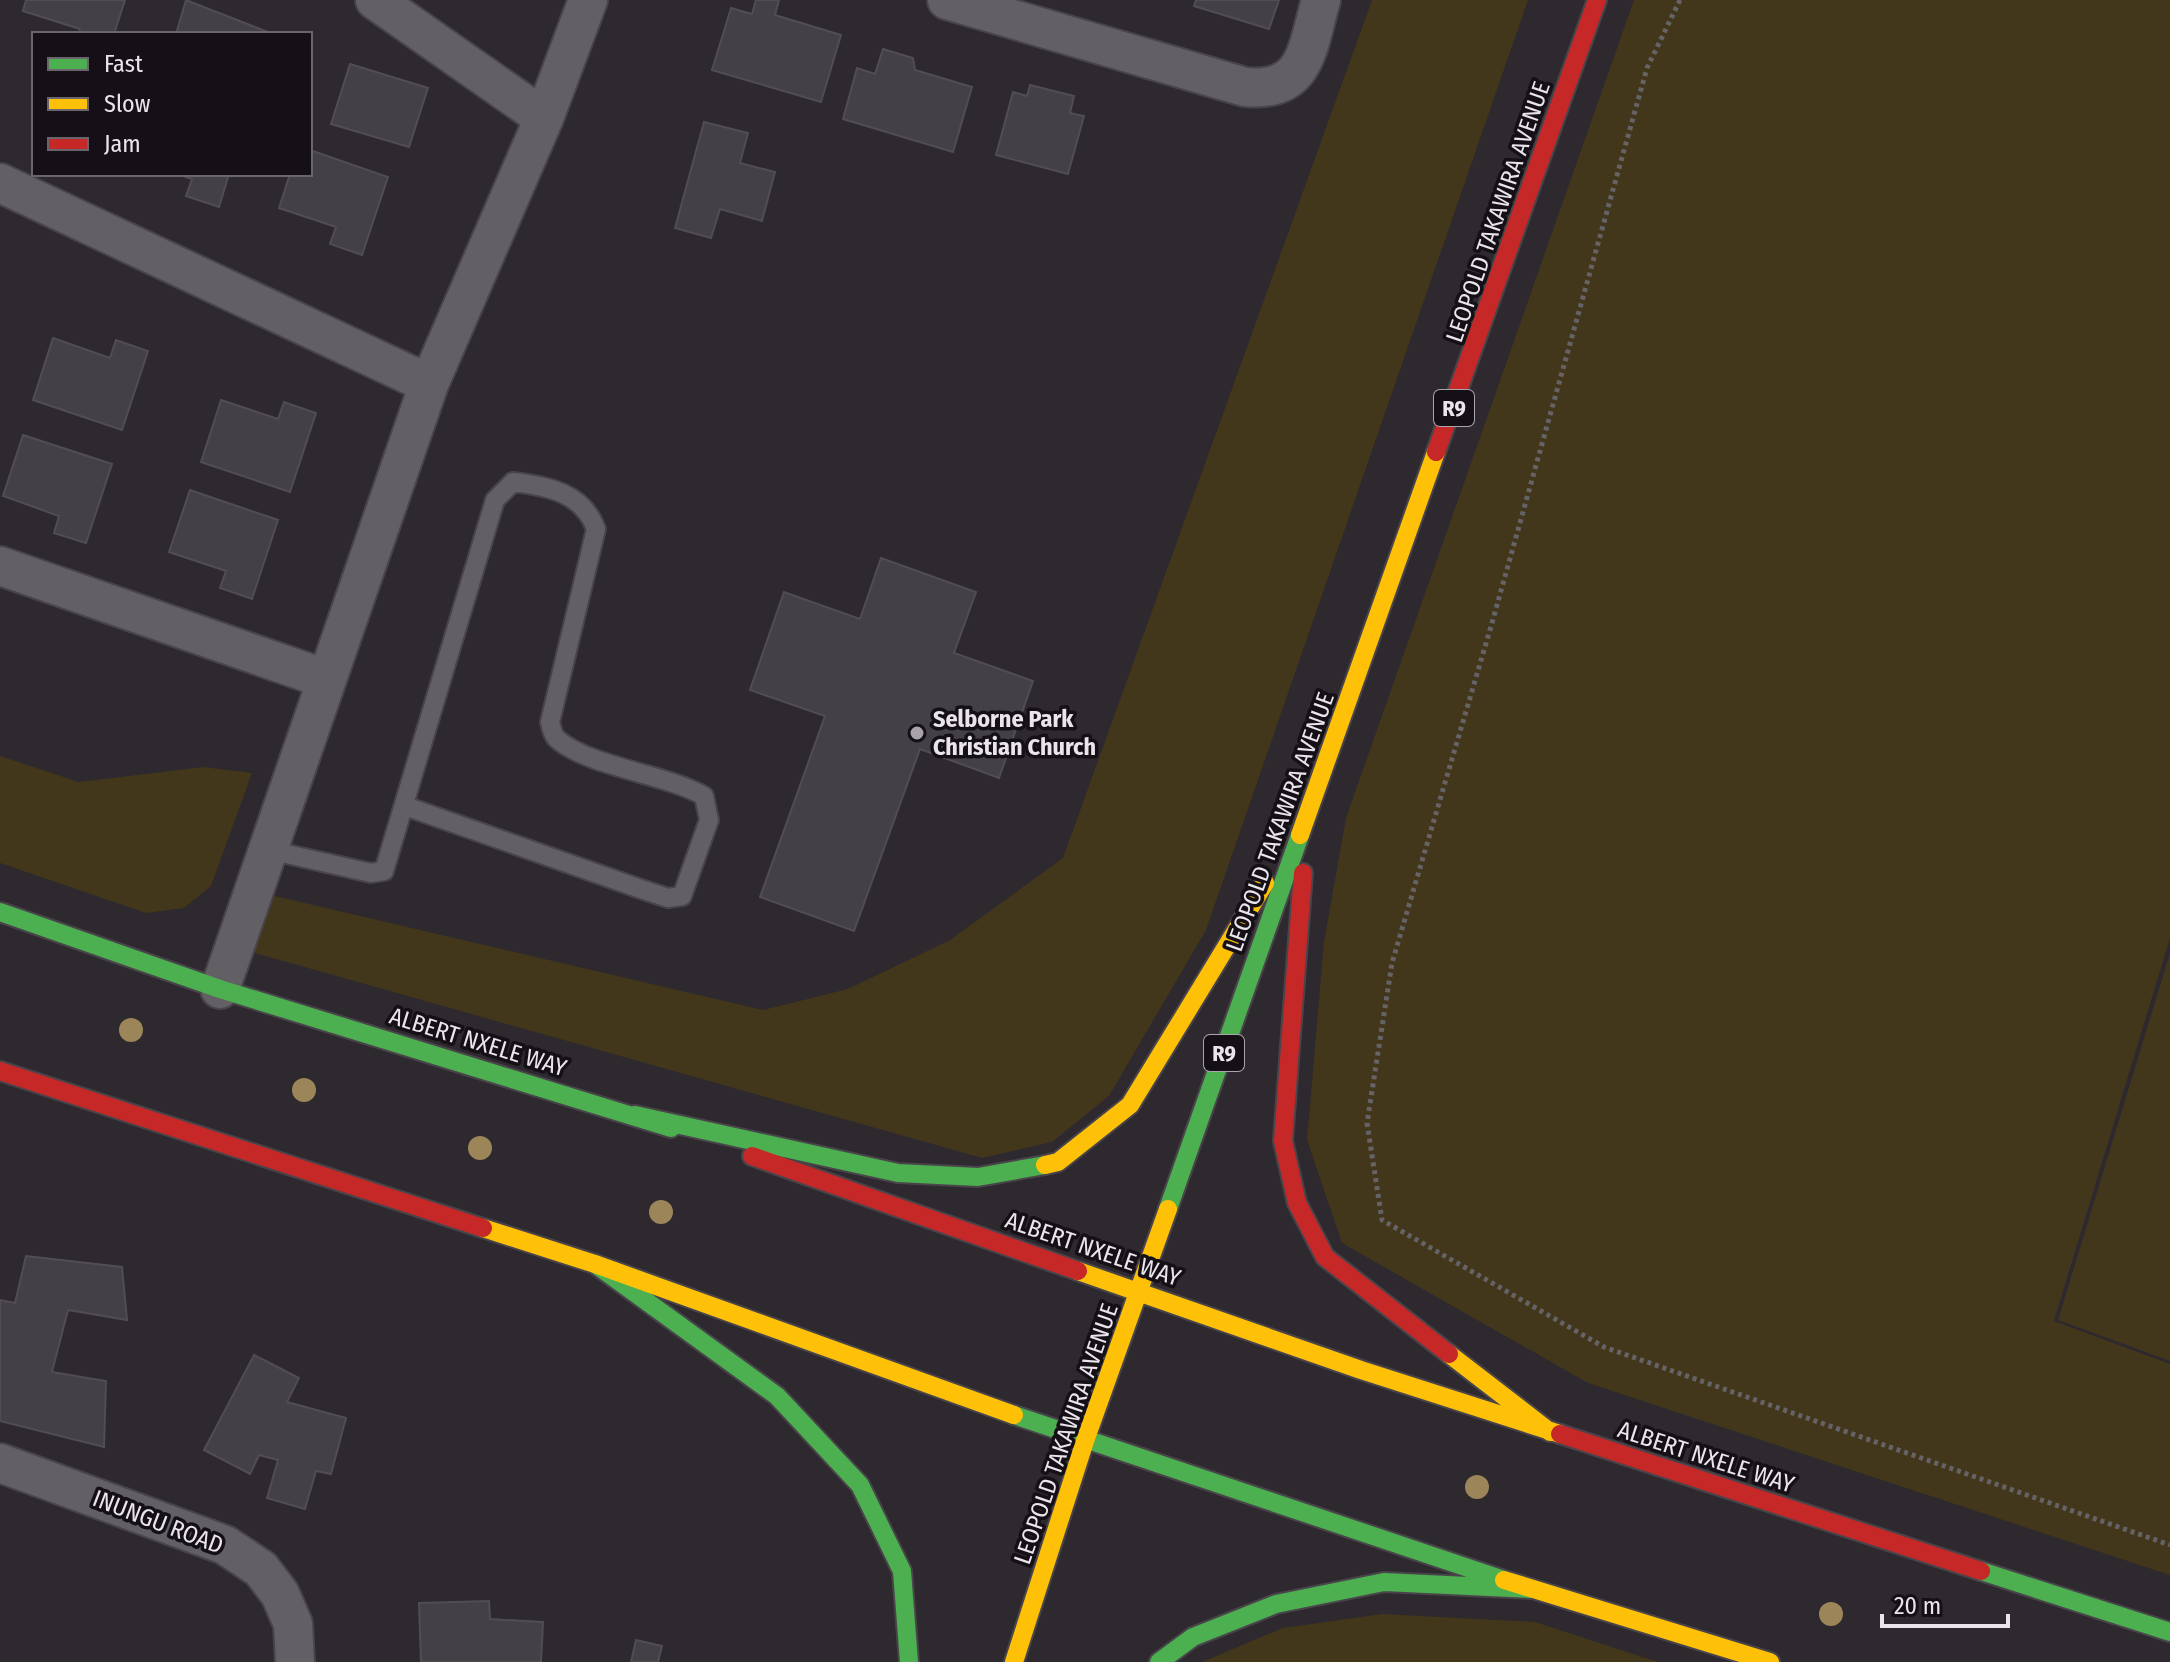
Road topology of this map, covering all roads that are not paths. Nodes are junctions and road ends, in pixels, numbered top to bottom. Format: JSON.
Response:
{"nodes":[{"id":1,"x":375,"y":0,"type":"edge"},
{"id":2,"x":588,"y":0,"type":"edge"},
{"id":3,"x":947,"y":0,"type":"edge"},
{"id":4,"x":1321,"y":0,"type":"edge"},
{"id":5,"x":1597,"y":0,"type":"edge"},
{"id":6,"x":544,"y":118,"type":"junction"},
{"id":7,"x":0,"y":183,"type":"edge"},
{"id":8,"x":429,"y":384,"type":"junction"},
{"id":9,"x":0,"y":566,"type":"edge"},
{"id":10,"x":326,"y":679,"type":"junction"},
{"id":11,"x":405,"y":806,"type":"junction"},
{"id":12,"x":1308,"y":814,"type":"junction"},
{"id":13,"x":269,"y":850,"type":"junction"},
{"id":14,"x":0,"y":912,"type":"edge"},
{"id":15,"x":220,"y":989,"type":"junction"},
{"id":16,"x":0,"y":1071,"type":"edge"},
{"id":17,"x":635,"y":1115,"type":"junction"},
{"id":18,"x":595,"y":1264,"type":"junction"},
{"id":19,"x":1141,"y":1291,"type":"junction"},
{"id":20,"x":1550,"y":1432,"type":"junction"},
{"id":21,"x":1085,"y":1441,"type":"junction"},
{"id":22,"x":0,"y":1463,"type":"edge"},
{"id":23,"x":1532,"y":1589,"type":"junction"},
{"id":24,"x":2170,"y":1632,"type":"edge"},
{"id":25,"x":295,"y":1662,"type":"edge"},
{"id":26,"x":909,"y":1662,"type":"edge"},
{"id":27,"x":1014,"y":1662,"type":"edge"},
{"id":28,"x":1159,"y":1662,"type":"edge"},
{"id":29,"x":1770,"y":1662,"type":"edge"}],
"edges":[{"from":1,"to":6,"type":"street"},
{"from":2,"to":6,"type":"street"},
{"from":3,"to":4,"type":"street"},
{"from":5,"to":12,"type":"main road","name":"LEOPOLD TAKAWIRA AVENUE","number":"R9"},
{"from":6,"to":8,"type":"street"},
{"from":7,"to":8,"type":"street"},
{"from":8,"to":10,"type":"street"},
{"from":9,"to":10,"type":"street"},
{"from":10,"to":13,"type":"street"},
{"from":11,"to":11,"type":"lane"},
{"from":11,"to":13,"type":"lane"},
{"from":12,"to":17,"type":"main road"},
{"from":12,"to":19,"type":"main road","name":"LEOPOLD TAKAWIRA AVENUE","number":"R9"},
{"from":12,"to":20,"type":"main road"},
{"from":13,"to":15,"type":"street"},
{"from":14,"to":15,"type":"main road","name":"ALBERT NXELE WAY"},
{"from":15,"to":17,"type":"main road","name":"ALBERT NXELE WAY"},
{"from":16,"to":18,"type":"main road"},
{"from":17,"to":19,"type":"main road","name":"ALBERT NXELE WAY"},
{"from":18,"to":21,"type":"main road"},
{"from":18,"to":26,"type":"main road"},
{"from":19,"to":20,"type":"main road","name":"ALBERT NXELE WAY"},
{"from":19,"to":21,"type":"main road","name":"LEOPOLD TAKAWIRA AVENUE","number":"R9"},
{"from":20,"to":24,"type":"main road","name":"ALBERT NXELE WAY"},
{"from":21,"to":23,"type":"main road"},
{"from":21,"to":27,"type":"main road","name":"LEOPOLD TAKAWIRA AVENUE","number":"R9"},
{"from":22,"to":25,"type":"street","name":"INUNGU ROAD"},
{"from":23,"to":28,"type":"main road"},
{"from":23,"to":29,"type":"main road"}]}
